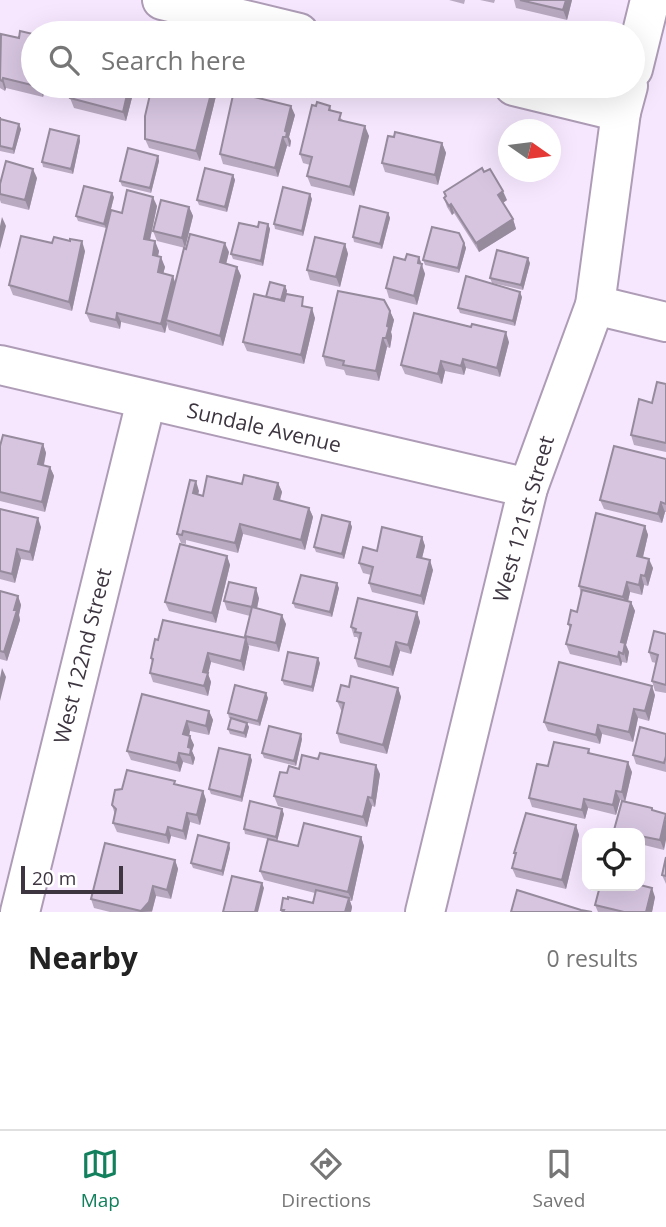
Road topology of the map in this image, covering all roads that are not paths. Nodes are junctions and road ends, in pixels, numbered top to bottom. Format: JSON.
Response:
{"nodes":[{"id":1,"x":162,"y":0,"type":"edge"},
{"id":2,"x":650,"y":0,"type":"edge"},
{"id":3,"x":237,"y":9,"type":"edge"},
{"id":4,"x":268,"y":21,"type":"edge"},
{"id":5,"x":645,"y":21,"type":"edge"},
{"id":6,"x":625,"y":99,"type":"edge"},
{"id":7,"x":595,"y":305,"type":"junction"},
{"id":8,"x":666,"y":323,"type":"edge"},
{"id":9,"x":0,"y":365,"type":"edge"},
{"id":10,"x":146,"y":401,"type":"junction"},
{"id":11,"x":528,"y":488,"type":"junction"},
{"id":12,"x":20,"y":912,"type":"edge"},
{"id":13,"x":425,"y":912,"type":"edge"}],
"edges":[{"from":1,"to":3,"type":"street"},
{"from":2,"to":5,"type":"street"},
{"from":3,"to":4,"type":"street"},
{"from":6,"to":7,"type":"street","name":"West 121st Street"},
{"from":7,"to":8,"type":"street"},
{"from":7,"to":11,"type":"street","name":"West 121st Street"},
{"from":9,"to":10,"type":"street","name":"Sundale Avenue"},
{"from":10,"to":11,"type":"street","name":"Sundale Avenue"},
{"from":10,"to":12,"type":"street","name":"West 122nd Street"},
{"from":11,"to":13,"type":"street","name":"West 121st Street"}]}
